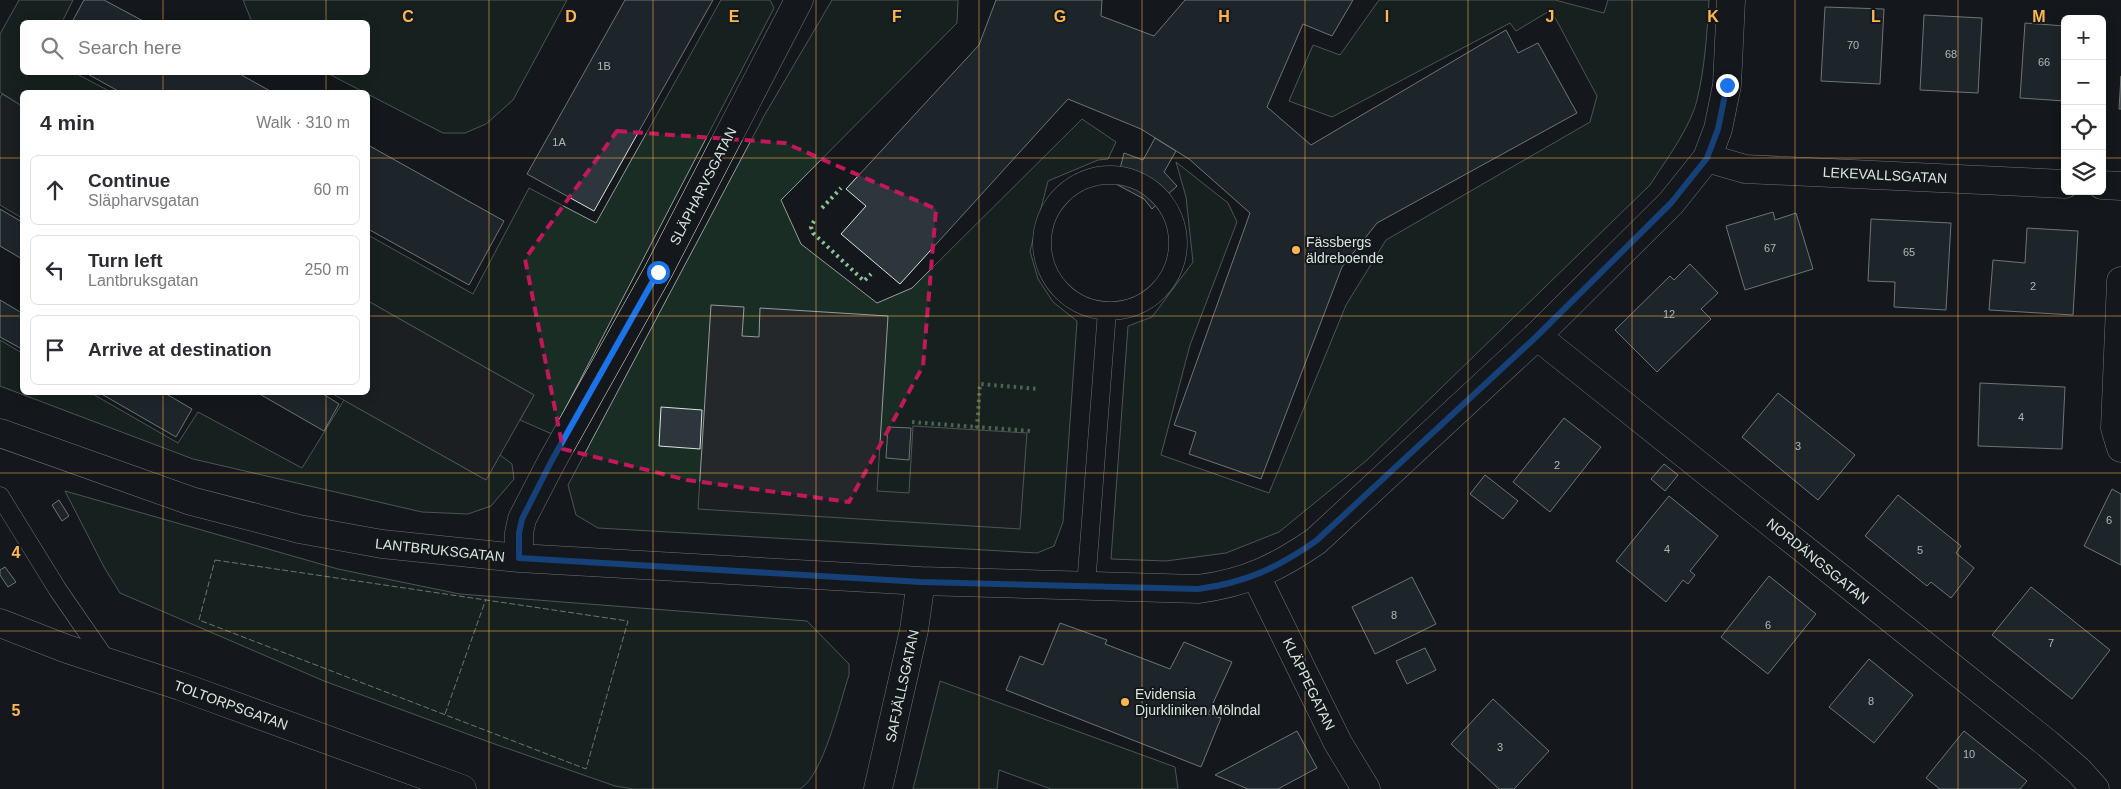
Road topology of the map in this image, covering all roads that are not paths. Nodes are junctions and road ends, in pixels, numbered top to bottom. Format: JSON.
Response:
{"nodes":[{"id":1,"x":799,"y":0,"type":"edge"},
{"id":2,"x":1731,"y":0,"type":"edge"},
{"id":3,"x":1707,"y":158,"type":"junction"},
{"id":4,"x":2061,"y":184,"type":"edge"},
{"id":5,"x":2106,"y":186,"type":"edge"},
{"id":6,"x":2121,"y":186,"type":"edge"},
{"id":7,"x":2121,"y":281,"type":"edge"},
{"id":8,"x":1107,"y":311,"type":"junction"},
{"id":9,"x":1537,"y":336,"type":"junction"},
{"id":10,"x":0,"y":433,"type":"edge"},
{"id":11,"x":2121,"y":448,"type":"edge"},
{"id":12,"x":0,"y":496,"type":"edge"},
{"id":13,"x":519,"y":558,"type":"junction"},
{"id":14,"x":1256,"y":576,"type":"junction"},
{"id":15,"x":921,"y":582,"type":"junction"},
{"id":16,"x":1086,"y":586,"type":"junction"},
{"id":17,"x":0,"y":623,"type":"edge"},
{"id":18,"x":107,"y":661,"type":"junction"},
{"id":19,"x":462,"y":789,"type":"edge"},
{"id":20,"x":878,"y":789,"type":"edge"},
{"id":21,"x":1366,"y":789,"type":"edge"},
{"id":22,"x":2095,"y":789,"type":"edge"}],
"edges":[{"from":1,"to":13,"type":"street","name":"SLÄPHARVSGATAN"},
{"from":2,"to":3,"type":"street","name":"LANTBRUKSGATAN"},
{"from":3,"to":4,"type":"street","name":"LEKEVALLSGATAN"},
{"from":3,"to":9,"type":"street","name":"LANTBRUKSGATAN"},
{"from":5,"to":6,"type":"street"},
{"from":7,"to":11,"type":"street"},
{"from":8,"to":8,"type":"lane"},
{"from":8,"to":16,"type":"lane"},
{"from":9,"to":14,"type":"street","name":"LANTBRUKSGATAN"},
{"from":9,"to":22,"type":"street","name":"NORDÄNGSGATAN"},
{"from":10,"to":13,"type":"street","name":"LANTBRUKSGATAN"},
{"from":12,"to":18,"type":"lane"},
{"from":13,"to":15,"type":"street","name":"LANTBRUKSGATAN"},
{"from":14,"to":16,"type":"street","name":"LANTBRUKSGATAN"},
{"from":14,"to":21,"type":"street","name":"KLÄPPEGATAN"},
{"from":15,"to":16,"type":"street","name":"LANTBRUKSGATAN"},
{"from":15,"to":20,"type":"street","name":"SAFJÄLLSGATAN"},
{"from":17,"to":18,"type":"street","name":"TOLTORPSGATAN"},
{"from":18,"to":19,"type":"street","name":"TOLTORPSGATAN"}]}
